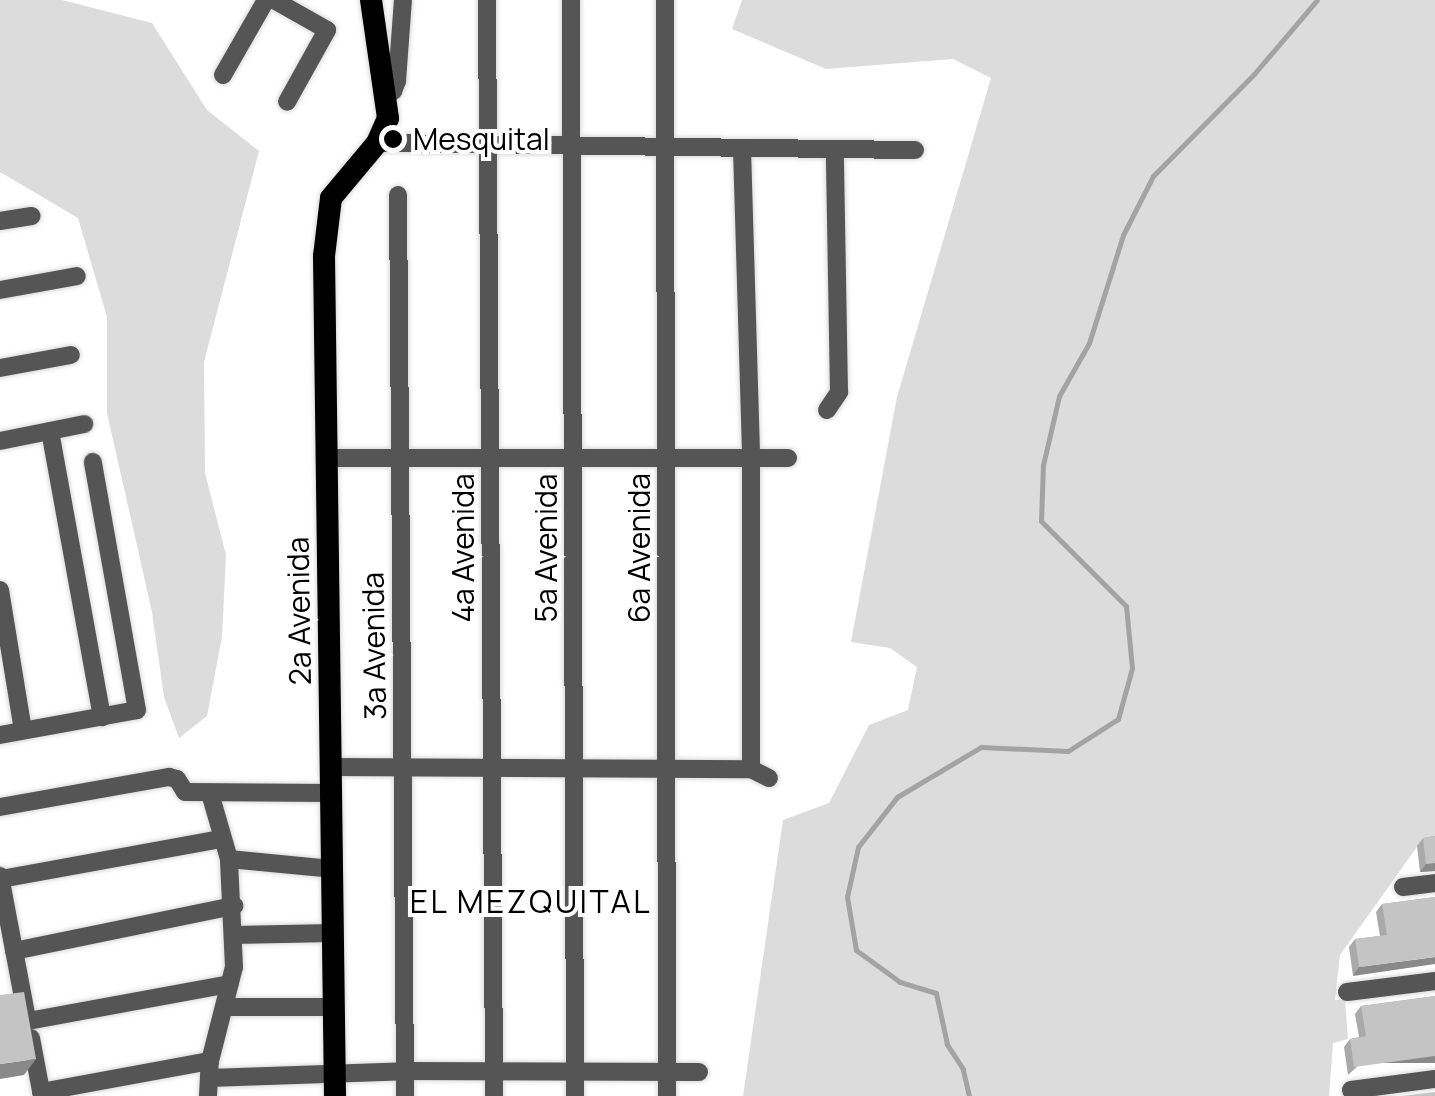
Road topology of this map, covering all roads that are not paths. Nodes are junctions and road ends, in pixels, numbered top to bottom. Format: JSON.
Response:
{"nodes":[{"id":1,"x":266,"y":0,"type":"edge"},
{"id":2,"x":274,"y":0,"type":"edge"},
{"id":3,"x":371,"y":0,"type":"edge"},
{"id":4,"x":403,"y":0,"type":"edge"},
{"id":5,"x":487,"y":0,"type":"edge"},
{"id":6,"x":572,"y":0,"type":"edge"},
{"id":7,"x":665,"y":0,"type":"edge"},
{"id":8,"x":223,"y":75,"type":"dead end"},
{"id":9,"x":386,"y":94,"type":"junction"},
{"id":10,"x":288,"y":102,"type":"dead end"},
{"id":11,"x":377,"y":143,"type":"junction"},
{"id":12,"x":488,"y":148,"type":"junction"},
{"id":13,"x":572,"y":148,"type":"junction"},
{"id":14,"x":665,"y":149,"type":"junction"},
{"id":15,"x":742,"y":150,"type":"junction"},
{"id":16,"x":915,"y":150,"type":"dead end"},
{"id":17,"x":834,"y":151,"type":"junction"},
{"id":18,"x":398,"y":195,"type":"dead end"},
{"id":19,"x":32,"y":216,"type":"dead end"},
{"id":20,"x":0,"y":221,"type":"edge"},
{"id":21,"x":77,"y":276,"type":"dead end"},
{"id":22,"x":0,"y":290,"type":"edge"},
{"id":23,"x":71,"y":355,"type":"dead end"},
{"id":24,"x":0,"y":368,"type":"edge"},
{"id":25,"x":827,"y":410,"type":"dead end"},
{"id":26,"x":84,"y":424,"type":"dead end"},
{"id":27,"x":50,"y":432,"type":"junction"},
{"id":28,"x":0,"y":441,"type":"edge"},
{"id":29,"x":666,"y":455,"type":"junction"},
{"id":30,"x":751,"y":455,"type":"junction"},
{"id":31,"x":490,"y":456,"type":"junction"},
{"id":32,"x":573,"y":456,"type":"junction"},
{"id":33,"x":326,"y":458,"type":"junction"},
{"id":34,"x":400,"y":458,"type":"junction"},
{"id":35,"x":788,"y":458,"type":"dead end"},
{"id":36,"x":94,"y":462,"type":"dead end"},
{"id":37,"x":0,"y":590,"type":"edge"},
{"id":38,"x":102,"y":717,"type":"junction"},
{"id":39,"x":23,"y":730,"type":"junction"},
{"id":40,"x":0,"y":735,"type":"edge"},
{"id":41,"x":403,"y":767,"type":"junction"},
{"id":42,"x":492,"y":767,"type":"junction"},
{"id":43,"x":574,"y":767,"type":"junction"},
{"id":44,"x":666,"y":767,"type":"junction"},
{"id":45,"x":331,"y":768,"type":"junction"},
{"id":46,"x":751,"y":769,"type":"junction"},
{"id":47,"x":770,"y":778,"type":"dead end"},
{"id":48,"x":210,"y":793,"type":"junction"},
{"id":49,"x":332,"y":793,"type":"junction"},
{"id":50,"x":0,"y":807,"type":"edge"},
{"id":51,"x":221,"y":839,"type":"junction"},
{"id":52,"x":228,"y":859,"type":"junction"},
{"id":53,"x":332,"y":869,"type":"junction"},
{"id":54,"x":0,"y":878,"type":"edge"},
{"id":55,"x":1435,"y":883,"type":"edge"},
{"id":56,"x":1403,"y":887,"type":"dead end"},
{"id":57,"x":234,"y":906,"type":"junction"},
{"id":58,"x":333,"y":934,"type":"junction"},
{"id":59,"x":233,"y":935,"type":"junction"},
{"id":60,"x":14,"y":952,"type":"junction"},
{"id":61,"x":1435,"y":981,"type":"edge"},
{"id":62,"x":230,"y":984,"type":"junction"},
{"id":63,"x":1347,"y":992,"type":"dead end"},
{"id":64,"x":227,"y":1007,"type":"junction"},
{"id":65,"x":334,"y":1007,"type":"junction"},
{"id":66,"x":28,"y":1021,"type":"junction"},
{"id":67,"x":405,"y":1071,"type":"junction"},
{"id":68,"x":699,"y":1072,"type":"dead end"},
{"id":69,"x":666,"y":1073,"type":"junction"},
{"id":70,"x":494,"y":1074,"type":"junction"},
{"id":71,"x":575,"y":1074,"type":"junction"},
{"id":72,"x":209,"y":1078,"type":"edge"},
{"id":73,"x":1435,"y":1079,"type":"edge"},
{"id":74,"x":335,"y":1086,"type":"edge"},
{"id":75,"x":1351,"y":1090,"type":"dead end"},
{"id":76,"x":41,"y":1094,"type":"edge"},
{"id":77,"x":405,"y":1096,"type":"edge"},
{"id":78,"x":494,"y":1096,"type":"edge"},
{"id":79,"x":575,"y":1096,"type":"edge"},
{"id":80,"x":666,"y":1096,"type":"edge"}],
"edges":[{"from":1,"to":8,"type":"street"},
{"from":2,"to":10,"type":"street"},
{"from":3,"to":9,"type":"main road"},
{"from":4,"to":9,"type":"street"},
{"from":5,"to":12,"type":"street","name":"4a Avenida"},
{"from":6,"to":13,"type":"street","name":"5a Avenida"},
{"from":7,"to":14,"type":"street","name":"6a Avenida"},
{"from":9,"to":11,"type":"main road"},
{"from":11,"to":12,"type":"street"},
{"from":11,"to":33,"type":"main road","name":"2a Avenida"},
{"from":12,"to":13,"type":"street"},
{"from":12,"to":31,"type":"street","name":"4a Avenida"},
{"from":13,"to":14,"type":"street"},
{"from":13,"to":32,"type":"street","name":"5a Avenida"},
{"from":14,"to":15,"type":"street"},
{"from":14,"to":29,"type":"street","name":"6a Avenida"},
{"from":15,"to":17,"type":"street"},
{"from":15,"to":30,"type":"street"},
{"from":16,"to":17,"type":"street"},
{"from":17,"to":25,"type":"street"},
{"from":18,"to":34,"type":"street","name":"3a Avenida"},
{"from":19,"to":20,"type":"street"},
{"from":21,"to":22,"type":"street"},
{"from":23,"to":24,"type":"street"},
{"from":26,"to":27,"type":"street"},
{"from":27,"to":28,"type":"street"},
{"from":27,"to":38,"type":"street"},
{"from":29,"to":30,"type":"street"},
{"from":29,"to":32,"type":"street"},
{"from":29,"to":44,"type":"street","name":"6a Avenida"},
{"from":30,"to":35,"type":"street"},
{"from":30,"to":46,"type":"street"},
{"from":31,"to":32,"type":"street"},
{"from":31,"to":34,"type":"street"},
{"from":31,"to":42,"type":"street","name":"4a Avenida"},
{"from":32,"to":43,"type":"street","name":"5a Avenida"},
{"from":33,"to":34,"type":"street"},
{"from":33,"to":45,"type":"main road","name":"2a Avenida"},
{"from":34,"to":41,"type":"street","name":"3a Avenida"},
{"from":36,"to":38,"type":"street"},
{"from":37,"to":39,"type":"street"},
{"from":38,"to":39,"type":"street"},
{"from":39,"to":40,"type":"street"},
{"from":41,"to":42,"type":"street"},
{"from":41,"to":45,"type":"street"},
{"from":41,"to":67,"type":"street","name":"3a Avenida"},
{"from":42,"to":43,"type":"street"},
{"from":42,"to":70,"type":"street","name":"4a Avenida"},
{"from":43,"to":44,"type":"street"},
{"from":43,"to":71,"type":"street","name":"5a Avenida"},
{"from":44,"to":46,"type":"street"},
{"from":44,"to":69,"type":"street","name":"6a Avenida"},
{"from":45,"to":49,"type":"main road","name":"2a Avenida"},
{"from":46,"to":47,"type":"street"},
{"from":48,"to":49,"type":"street"},
{"from":48,"to":50,"type":"street"},
{"from":48,"to":51,"type":"street"},
{"from":49,"to":53,"type":"main road","name":"2a Avenida"},
{"from":51,"to":52,"type":"street"},
{"from":51,"to":54,"type":"street"},
{"from":52,"to":53,"type":"street"},
{"from":52,"to":57,"type":"street"},
{"from":53,"to":58,"type":"main road","name":"2a Avenida"},
{"from":54,"to":60,"type":"street"},
{"from":55,"to":56,"type":"street"},
{"from":57,"to":59,"type":"street"},
{"from":57,"to":60,"type":"street"},
{"from":58,"to":59,"type":"street"},
{"from":58,"to":65,"type":"main road","name":"2a Avenida"},
{"from":59,"to":62,"type":"street"},
{"from":60,"to":66,"type":"street"},
{"from":61,"to":63,"type":"street"},
{"from":62,"to":64,"type":"street"},
{"from":62,"to":66,"type":"street"},
{"from":64,"to":65,"type":"street"},
{"from":64,"to":72,"type":"street"},
{"from":65,"to":74,"type":"main road","name":"2a Avenida"},
{"from":66,"to":76,"type":"street"},
{"from":67,"to":70,"type":"street"},
{"from":67,"to":74,"type":"street"},
{"from":67,"to":77,"type":"street","name":"3a Avenida"},
{"from":68,"to":69,"type":"street"},
{"from":69,"to":71,"type":"street"},
{"from":69,"to":80,"type":"street","name":"6a Avenida"},
{"from":70,"to":71,"type":"street"},
{"from":70,"to":78,"type":"street","name":"4a Avenida"},
{"from":71,"to":79,"type":"street","name":"5a Avenida"},
{"from":72,"to":74,"type":"street"},
{"from":72,"to":76,"type":"street"},
{"from":73,"to":75,"type":"street"}]}
